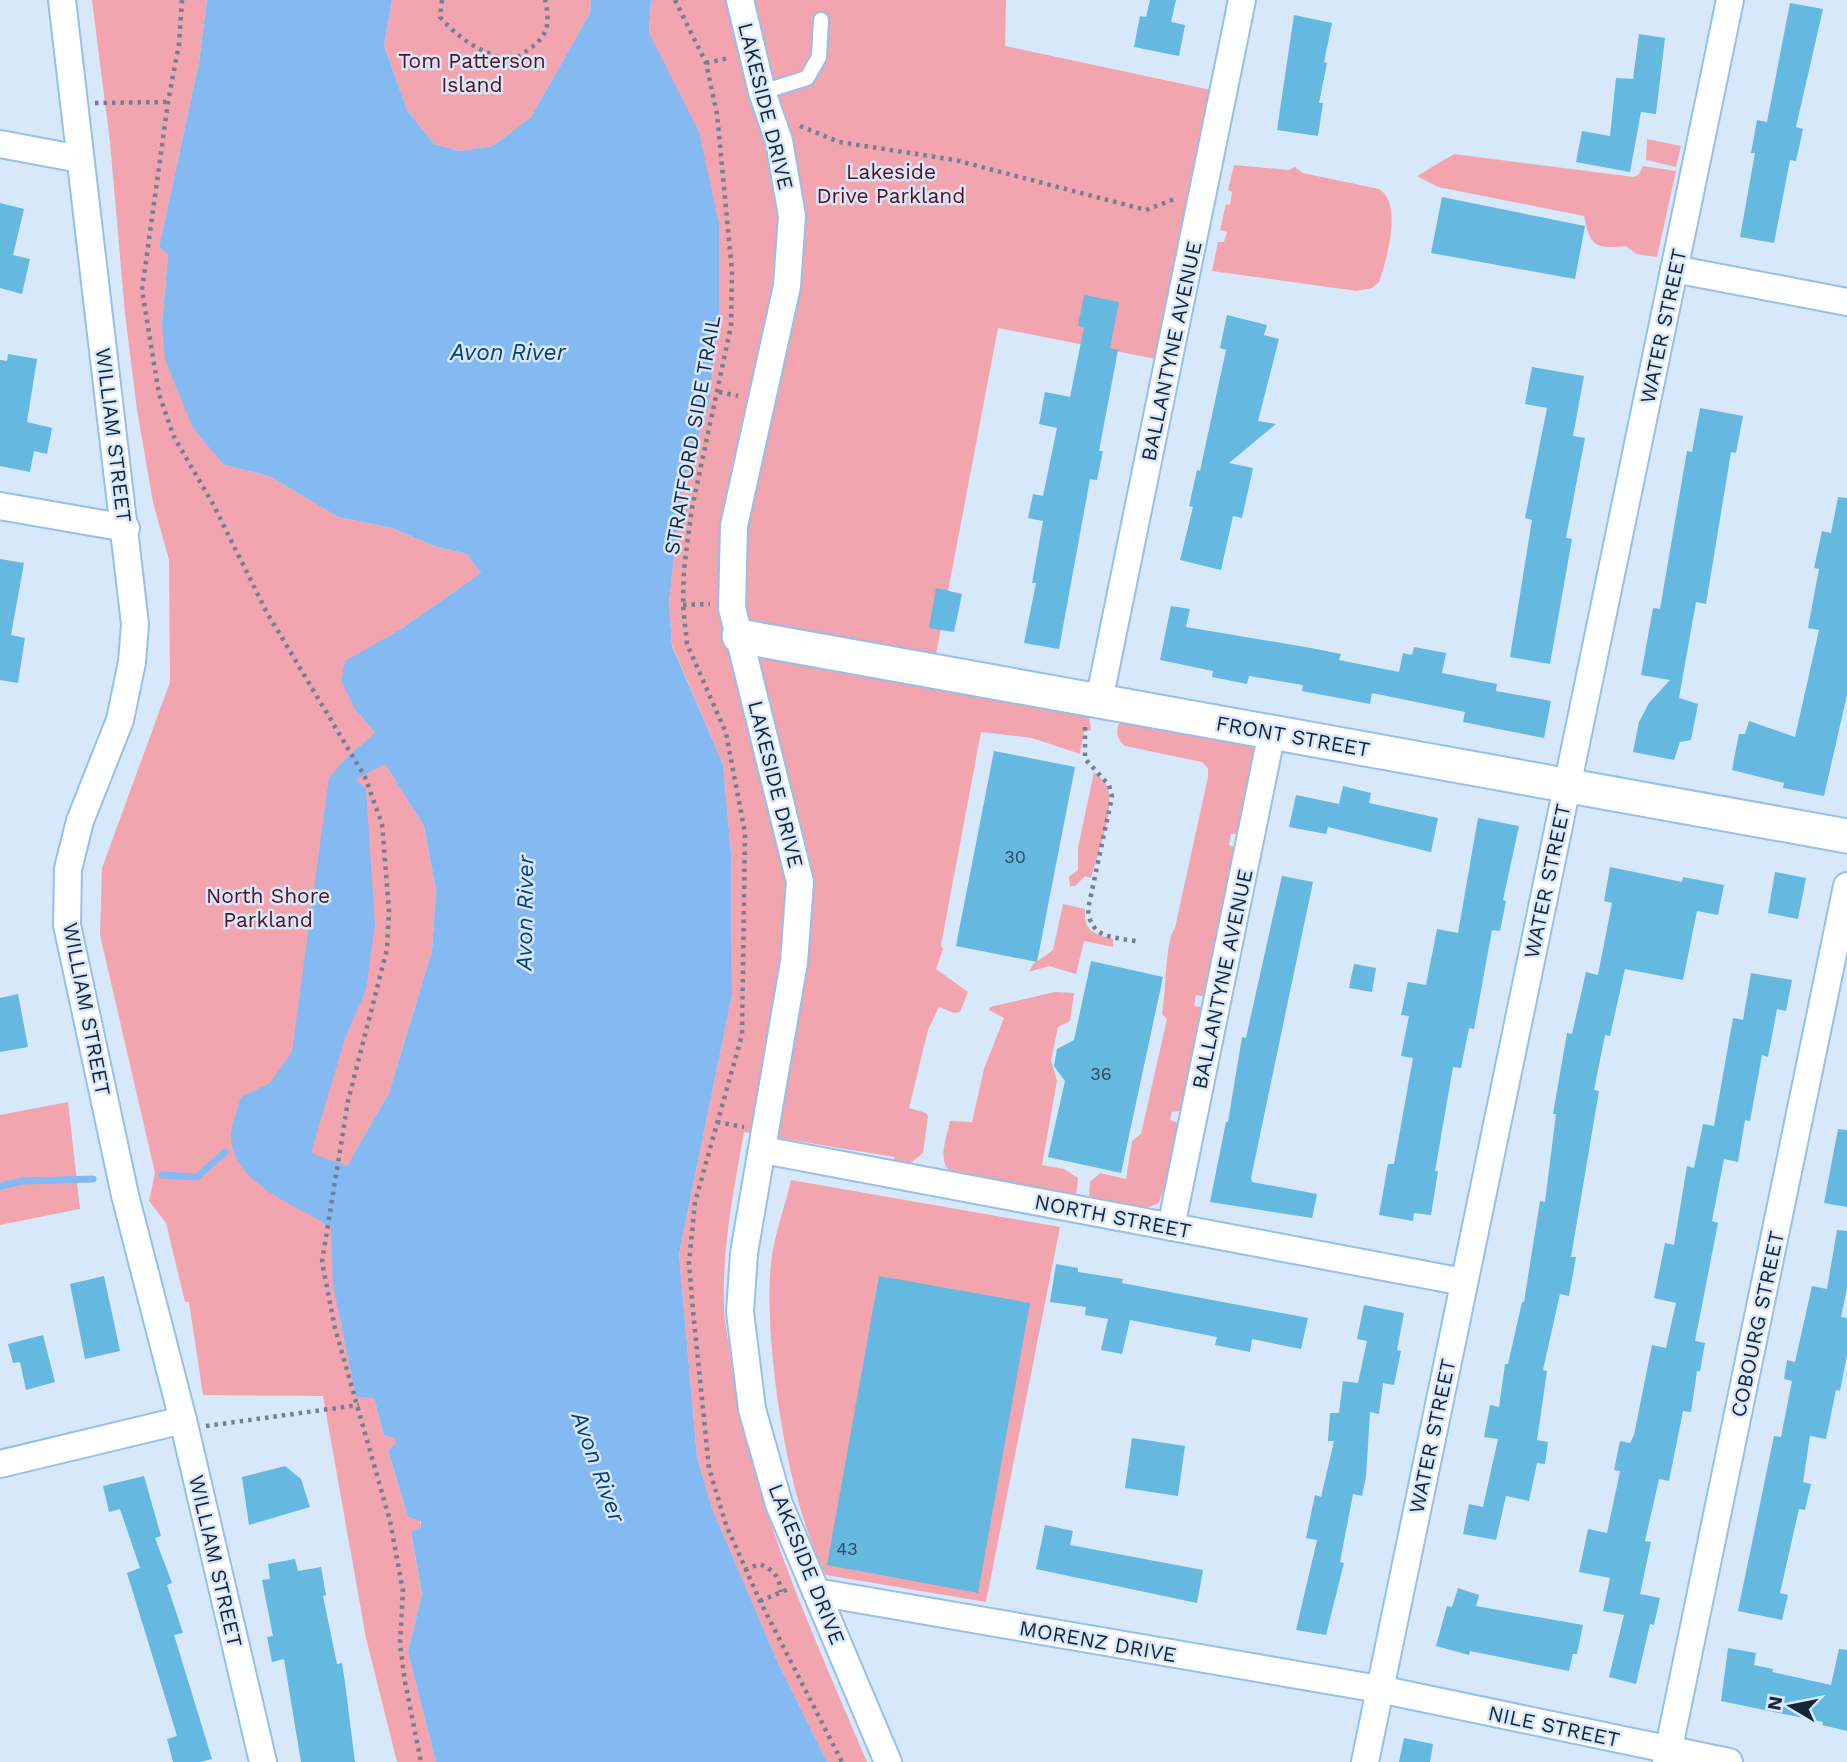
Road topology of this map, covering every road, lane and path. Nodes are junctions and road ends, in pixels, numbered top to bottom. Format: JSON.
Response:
{"nodes":[{"id":1,"x":62,"y":0,"type":"edge"},
{"id":2,"x":182,"y":0,"type":"edge"},
{"id":3,"x":442,"y":0,"type":"edge"},
{"id":4,"x":544,"y":0,"type":"edge"},
{"id":5,"x":675,"y":0,"type":"edge"},
{"id":6,"x":740,"y":0,"type":"edge"},
{"id":7,"x":1242,"y":0,"type":"edge"},
{"id":8,"x":1730,"y":0,"type":"edge"},
{"id":9,"x":821,"y":20,"type":"dead end"},
{"id":10,"x":168,"y":102,"type":"junction"},
{"id":11,"x":765,"y":102,"type":"junction"},
{"id":12,"x":74,"y":105,"type":"junction"},
{"id":13,"x":0,"y":144,"type":"edge"},
{"id":14,"x":80,"y":159,"type":"junction"},
{"id":15,"x":1204,"y":187,"type":"junction"},
{"id":16,"x":1674,"y":269,"type":"junction"},
{"id":17,"x":1847,"y":302,"type":"edge"},
{"id":18,"x":0,"y":506,"type":"edge"},
{"id":19,"x":126,"y":528,"type":"junction"},
{"id":20,"x":739,"y":636,"type":"junction"},
{"id":21,"x":1089,"y":699,"type":"junction"},
{"id":22,"x":1272,"y":732,"type":"junction"},
{"id":23,"x":1567,"y":785,"type":"junction"},
{"id":24,"x":1847,"y":836,"type":"edge"},
{"id":25,"x":1847,"y":886,"type":"edge"},
{"id":26,"x":1139,"y":942,"type":"dead end"},
{"id":27,"x":763,"y":1150,"type":"junction"},
{"id":28,"x":1171,"y":1227,"type":"junction"},
{"id":29,"x":1464,"y":1282,"type":"junction"},
{"id":30,"x":359,"y":1405,"type":"junction"},
{"id":31,"x":192,"y":1423,"type":"junction"},
{"id":32,"x":0,"y":1464,"type":"edge"},
{"id":33,"x":745,"y":1570,"type":"junction"},
{"id":34,"x":813,"y":1586,"type":"junction"},
{"id":35,"x":781,"y":1592,"type":"junction"},
{"id":36,"x":760,"y":1601,"type":"junction"},
{"id":37,"x":1379,"y":1689,"type":"junction"},
{"id":38,"x":1668,"y":1756,"type":"edge"},
{"id":39,"x":263,"y":1762,"type":"edge"},
{"id":40,"x":421,"y":1762,"type":"edge"},
{"id":41,"x":842,"y":1762,"type":"edge"},
{"id":42,"x":888,"y":1762,"type":"edge"},
{"id":43,"x":1365,"y":1762,"type":"edge"},
{"id":44,"x":1729,"y":1762,"type":"edge"}],
"edges":[{"from":1,"to":12,"type":"street","name":"WILLIAM STREET"},
{"from":2,"to":10,"type":"path"},
{"from":3,"to":4,"type":"path"},
{"from":5,"to":33,"type":"path","name":"STRATFORD SIDE TRAIL"},
{"from":6,"to":11,"type":"street","name":"LAKESIDE DRIVE"},
{"from":7,"to":15,"type":"street","name":"BALLANTYNE AVENUE"},
{"from":8,"to":16,"type":"street","name":"WATER STREET"},
{"from":9,"to":11,"type":"lane"},
{"from":10,"to":12,"type":"path"},
{"from":10,"to":30,"type":"path"},
{"from":11,"to":15,"type":"path"},
{"from":11,"to":20,"type":"street","name":"LAKESIDE DRIVE"},
{"from":12,"to":14,"type":"street","name":"WILLIAM STREET"},
{"from":13,"to":14,"type":"street"},
{"from":14,"to":19,"type":"street","name":"WILLIAM STREET"},
{"from":15,"to":21,"type":"street","name":"BALLANTYNE AVENUE"},
{"from":16,"to":17,"type":"street"},
{"from":16,"to":23,"type":"street","name":"WATER STREET"},
{"from":18,"to":19,"type":"street"},
{"from":19,"to":31,"type":"street","name":"WILLIAM STREET"},
{"from":20,"to":21,"type":"street","name":"FRONT STREET"},
{"from":20,"to":27,"type":"street","name":"LAKESIDE DRIVE"},
{"from":21,"to":22,"type":"street","name":"FRONT STREET"},
{"from":21,"to":26,"type":"path"},
{"from":22,"to":23,"type":"street","name":"FRONT STREET"},
{"from":22,"to":28,"type":"street","name":"BALLANTYNE AVENUE"},
{"from":23,"to":24,"type":"street","name":"FRONT STREET"},
{"from":23,"to":29,"type":"street","name":"WATER STREET"},
{"from":25,"to":38,"type":"street","name":"COBOURG STREET"},
{"from":27,"to":28,"type":"street","name":"NORTH STREET"},
{"from":27,"to":34,"type":"street","name":"LAKESIDE DRIVE"},
{"from":28,"to":29,"type":"street","name":"NORTH STREET"},
{"from":29,"to":37,"type":"street","name":"WATER STREET"},
{"from":30,"to":31,"type":"path"},
{"from":30,"to":40,"type":"path"},
{"from":31,"to":32,"type":"street"},
{"from":31,"to":39,"type":"street","name":"WILLIAM STREET"},
{"from":33,"to":35,"type":"path"},
{"from":33,"to":36,"type":"path","name":"STRATFORD SIDE TRAIL"},
{"from":34,"to":35,"type":"path"},
{"from":34,"to":37,"type":"street","name":"MORENZ DRIVE"},
{"from":34,"to":42,"type":"street","name":"LAKESIDE DRIVE"},
{"from":35,"to":36,"type":"path"},
{"from":36,"to":41,"type":"path","name":"STRATFORD SIDE TRAIL"},
{"from":37,"to":38,"type":"street","name":"NILE STREET"},
{"from":37,"to":43,"type":"street","name":"WATER STREET"},
{"from":38,"to":44,"type":"street","name":"NILE STREET"}]}
